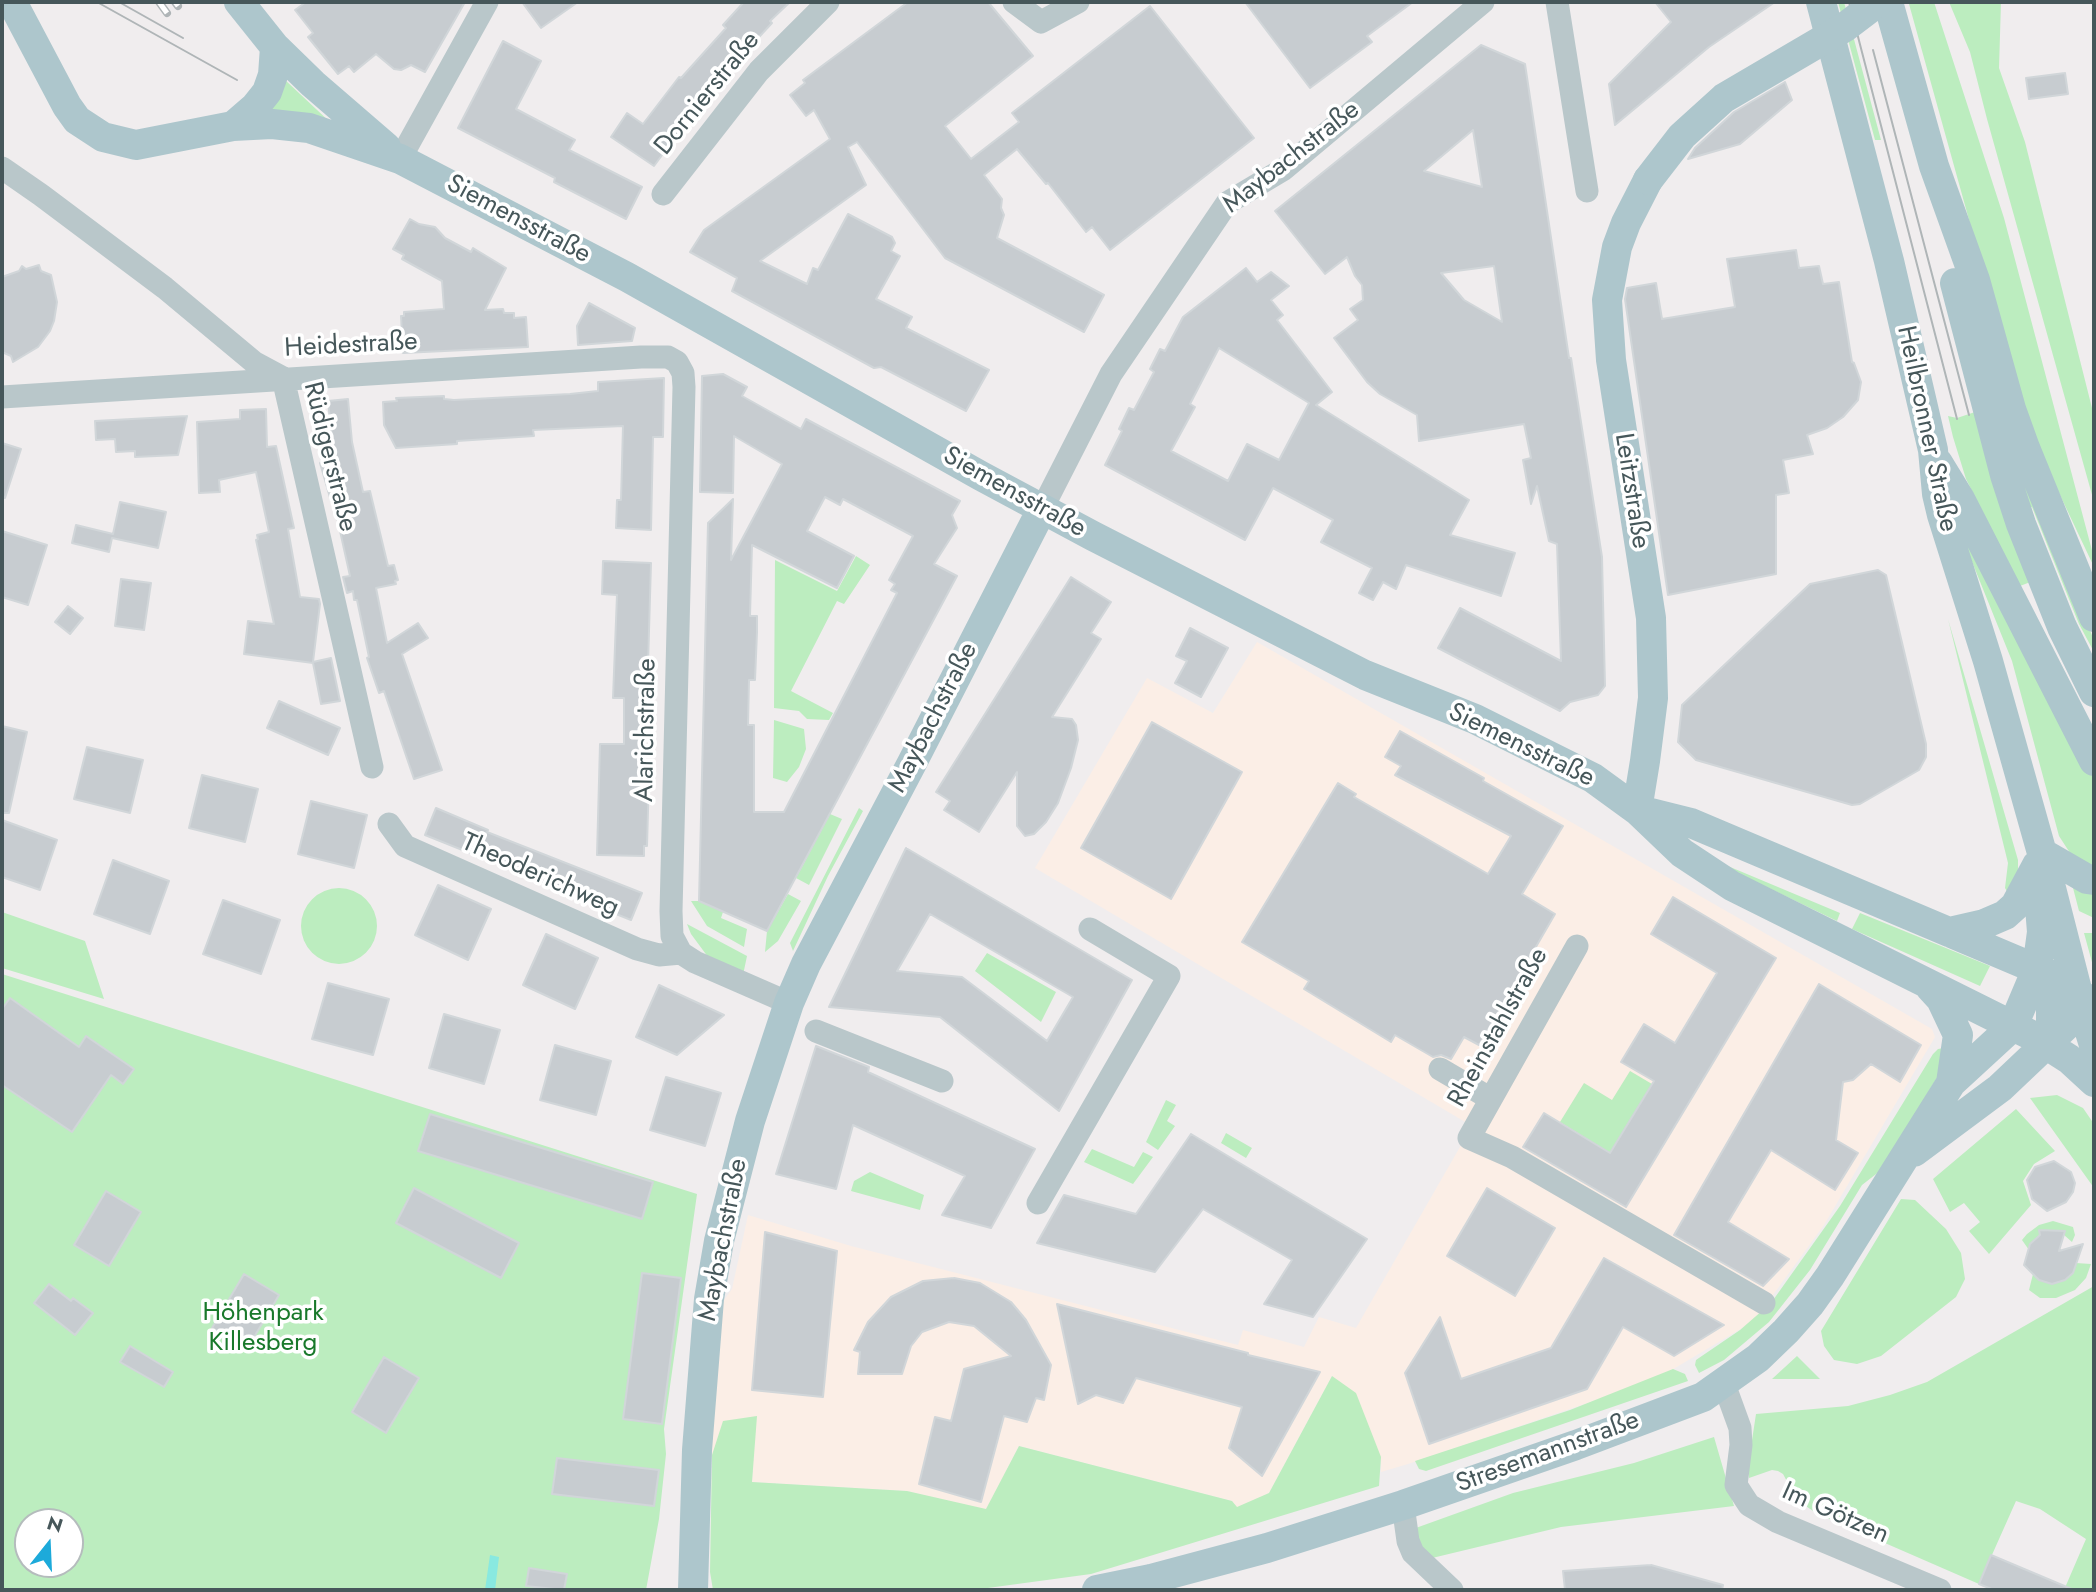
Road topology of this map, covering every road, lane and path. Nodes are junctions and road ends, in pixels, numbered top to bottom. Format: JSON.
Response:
{"nodes":[{"id":1,"x":12,"y":2,"type":"edge"},
{"id":2,"x":239,"y":2,"type":"edge"},
{"id":3,"x":487,"y":2,"type":"edge"},
{"id":4,"x":828,"y":2,"type":"edge"},
{"id":5,"x":1014,"y":2,"type":"edge"},
{"id":6,"x":1078,"y":2,"type":"edge"},
{"id":7,"x":1483,"y":2,"type":"edge"},
{"id":8,"x":1557,"y":2,"type":"edge"},
{"id":9,"x":1821,"y":2,"type":"edge"},
{"id":10,"x":1878,"y":2,"type":"edge"},
{"id":11,"x":1888,"y":2,"type":"edge"},
{"id":12,"x":275,"y":47,"type":"junction"},
{"id":13,"x":233,"y":126,"type":"junction"},
{"id":14,"x":400,"y":159,"type":"junction"},
{"id":15,"x":1934,"y":166,"type":"junction"},
{"id":16,"x":2,"y":168,"type":"edge"},
{"id":17,"x":1587,"y":191,"type":"dead end"},
{"id":18,"x":663,"y":194,"type":"dead end"},
{"id":19,"x":283,"y":378,"type":"junction"},
{"id":20,"x":684,"y":387,"type":"joint"},
{"id":21,"x":2,"y":397,"type":"edge"},
{"id":22,"x":1933,"y":450,"type":"junction"},
{"id":23,"x":1042,"y":509,"type":"junction"},
{"id":24,"x":2094,"y":617,"type":"edge"},
{"id":25,"x":2094,"y":692,"type":"edge"},
{"id":26,"x":2094,"y":761,"type":"edge"},
{"id":27,"x":372,"y":767,"type":"dead end"},
{"id":28,"x":1637,"y":810,"type":"junction"},
{"id":29,"x":389,"y":824,"type":"dead end"},
{"id":30,"x":2042,"y":853,"type":"junction"},
{"id":31,"x":2094,"y":880,"type":"edge"},
{"id":32,"x":1852,"y":892,"type":"junction"},
{"id":33,"x":1090,"y":929,"type":"dead end"},
{"id":34,"x":1949,"y":932,"type":"junction"},
{"id":35,"x":1832,"y":938,"type":"junction"},
{"id":36,"x":1577,"y":946,"type":"dead end"},
{"id":37,"x":681,"y":953,"type":"junction"},
{"id":38,"x":2037,"y":969,"type":"junction"},
{"id":39,"x":1925,"y":983,"type":"junction"},
{"id":40,"x":789,"y":1003,"type":"junction"},
{"id":41,"x":2079,"y":1019,"type":"edge"},
{"id":42,"x":2012,"y":1026,"type":"junction"},
{"id":43,"x":816,"y":1031,"type":"dead end"},
{"id":44,"x":1440,"y":1069,"type":"dead end"},
{"id":45,"x":942,"y":1081,"type":"dead end"},
{"id":46,"x":2094,"y":1082,"type":"edge"},
{"id":47,"x":1951,"y":1083,"type":"junction"},
{"id":48,"x":1491,"y":1098,"type":"junction"},
{"id":49,"x":1899,"y":1165,"type":"junction"},
{"id":50,"x":1038,"y":1203,"type":"dead end"},
{"id":51,"x":1764,"y":1303,"type":"dead end"},
{"id":52,"x":1724,"y":1384,"type":"junction"},
{"id":53,"x":1403,"y":1505,"type":"junction"},
{"id":54,"x":691,"y":1587,"type":"edge"},
{"id":55,"x":1097,"y":1590,"type":"edge"},
{"id":56,"x":1452,"y":1590,"type":"edge"},
{"id":57,"x":1940,"y":1590,"type":"edge"}],
"edges":[{"from":1,"to":13,"type":"main road","name":"Siemensstraße"},
{"from":2,"to":12,"type":"main road","name":"Siemensstraße"},
{"from":3,"to":14,"type":"street"},
{"from":4,"to":18,"type":"street","name":"Dornierstraße"},
{"from":5,"to":6,"type":"street"},
{"from":7,"to":23,"type":"street","name":"Maybachstraße"},
{"from":8,"to":17,"type":"street"},
{"from":9,"to":22,"type":"main road","name":"Heilbronner Straße"},
{"from":10,"to":28,"type":"main road","name":"Leitzstraße","bridge":true},
{"from":11,"to":15,"type":"main road"},
{"from":12,"to":13,"type":"main road"},
{"from":12,"to":14,"type":"main road","name":"Siemensstraße"},
{"from":13,"to":14,"type":"main road","name":"Siemensstraße"},
{"from":14,"to":23,"type":"main road","name":"Siemensstraße"},
{"from":15,"to":24,"type":"main road"},
{"from":15,"to":25,"type":"main road"},
{"from":16,"to":19,"type":"street","name":"Rüdigerstraße"},
{"from":19,"to":20,"type":"street","name":"Heidestraße"},
{"from":19,"to":21,"type":"street","name":"Heidestraße"},
{"from":19,"to":27,"type":"street","name":"Rüdigerstraße"},
{"from":20,"to":37,"type":"street","name":"Alarichstraße"},
{"from":22,"to":26,"type":"main road"},
{"from":22,"to":30,"type":"main road","name":"Heilbronner Straße"},
{"from":23,"to":28,"type":"main road","name":"Siemensstraße"},
{"from":23,"to":40,"type":"main road","name":"Maybachstraße"},
{"from":28,"to":32,"type":"main road","name":"Siemensstraße"},
{"from":28,"to":35,"type":"main road","name":"Siemensstraße"},
{"from":29,"to":37,"type":"street","name":"Theoderichweg"},
{"from":30,"to":31,"type":"main road"},
{"from":30,"to":34,"type":"main road"},
{"from":30,"to":38,"type":"main road"},
{"from":30,"to":41,"type":"main road","name":"Heilbronner Straße"},
{"from":32,"to":34,"type":"main road","name":"Siemensstraße"},
{"from":32,"to":35,"type":"main road"},
{"from":33,"to":50,"type":"street"},
{"from":34,"to":38,"type":"main road","name":"Siemensstraße"},
{"from":35,"to":39,"type":"main road","name":"Siemensstraße"},
{"from":36,"to":48,"type":"street","name":"Rheinstahlstraße"},
{"from":37,"to":40,"type":"street"},
{"from":38,"to":41,"type":"main road","name":"Siemensstraße"},
{"from":38,"to":41,"type":"main road"},
{"from":38,"to":42,"type":"main road"},
{"from":39,"to":42,"type":"main road","name":"Siemensstraße"},
{"from":39,"to":47,"type":"main road"},
{"from":40,"to":54,"type":"main road","name":"Maybachstraße"},
{"from":41,"to":42,"type":"main road","name":"Siemensstraße"},
{"from":41,"to":46,"type":"main road"},
{"from":41,"to":49,"type":"main road","name":"Stresemannstraße"},
{"from":42,"to":47,"type":"main road","name":"Stresemannstraße"},
{"from":43,"to":45,"type":"street"},
{"from":44,"to":48,"type":"street"},
{"from":47,"to":49,"type":"main road","name":"Stresemannstraße"},
{"from":48,"to":51,"type":"street","name":"Rheinstahlstraße"},
{"from":49,"to":52,"type":"main road","name":"Stresemannstraße"},
{"from":52,"to":53,"type":"main road","name":"Stresemannstraße"},
{"from":52,"to":57,"type":"street","name":"Im Götzen"},
{"from":53,"to":55,"type":"main road","name":"Stresemannstraße"},
{"from":53,"to":56,"type":"street"}]}
